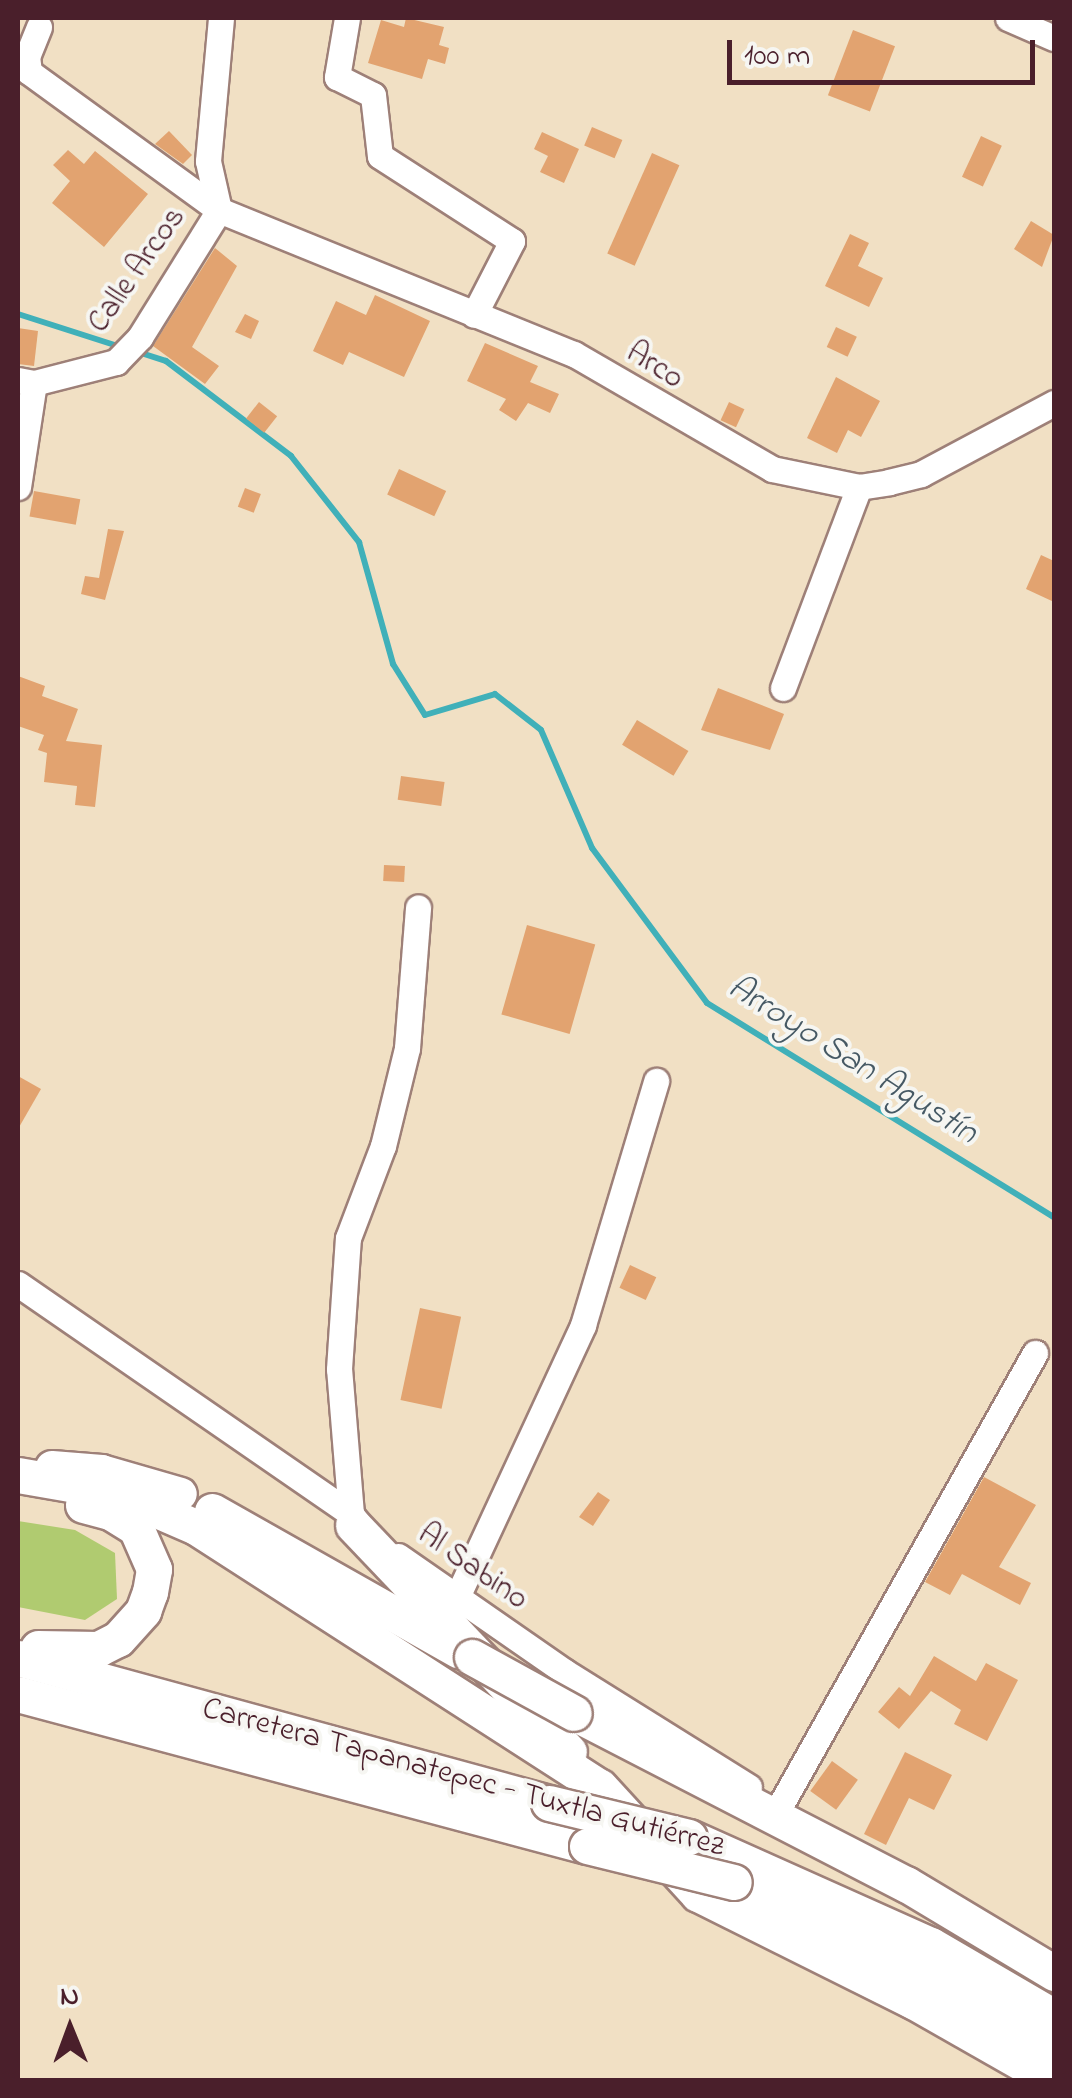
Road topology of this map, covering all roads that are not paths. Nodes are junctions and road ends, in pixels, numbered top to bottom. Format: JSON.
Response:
{"nodes":[{"id":1,"x":221,"y":18,"type":"edge"},
{"id":2,"x":347,"y":18,"type":"edge"},
{"id":3,"x":1008,"y":18,"type":"edge"},
{"id":4,"x":40,"y":27,"type":"dead end"},
{"id":5,"x":1054,"y":38,"type":"edge"},
{"id":6,"x":219,"y":210,"type":"junction"},
{"id":7,"x":474,"y":316,"type":"junction"},
{"id":8,"x":26,"y":381,"type":"edge"},
{"id":9,"x":1054,"y":404,"type":"edge"},
{"id":10,"x":18,"y":487,"type":"edge"},
{"id":11,"x":859,"y":487,"type":"junction"},
{"id":12,"x":783,"y":688,"type":"dead end"},
{"id":13,"x":418,"y":907,"type":"dead end"},
{"id":14,"x":656,"y":1082,"type":"dead end"},
{"id":15,"x":18,"y":1284,"type":"edge"},
{"id":16,"x":1035,"y":1353,"type":"dead end"},
{"id":17,"x":18,"y":1466,"type":"edge"},
{"id":18,"x":18,"y":1475,"type":"edge"},
{"id":19,"x":181,"y":1494,"type":"joint"},
{"id":20,"x":18,"y":1497,"type":"edge"},
{"id":21,"x":352,"y":1520,"type":"junction"},
{"id":22,"x":457,"y":1597,"type":"junction"},
{"id":23,"x":18,"y":1645,"type":"edge"},
{"id":24,"x":18,"y":1658,"type":"edge"},
{"id":25,"x":18,"y":1694,"type":"edge"},
{"id":26,"x":600,"y":1787,"type":"junction"},
{"id":27,"x":780,"y":1806,"type":"junction"},
{"id":28,"x":906,"y":1884,"type":"junction"},
{"id":29,"x":1054,"y":1974,"type":"edge"},
{"id":30,"x":1054,"y":2017,"type":"edge"},
{"id":31,"x":1054,"y":2050,"type":"edge"},
{"id":32,"x":1052,"y":2080,"type":"edge"}],
"edges":[{"from":1,"to":6,"type":"street"},
{"from":2,"to":7,"type":"street"},
{"from":3,"to":5,"type":"street"},
{"from":4,"to":6,"type":"street","name":"Arco"},
{"from":6,"to":7,"type":"street","name":"Arco"},
{"from":6,"to":8,"type":"street","name":"Calle Arcos"},
{"from":7,"to":11,"type":"street","name":"Arco"},
{"from":8,"to":10,"type":"street","name":"Calle Arcos"},
{"from":9,"to":11,"type":"street","name":"Arco"},
{"from":11,"to":12,"type":"street"},
{"from":13,"to":21,"type":"street"},
{"from":14,"to":22,"type":"street"},
{"from":15,"to":21,"type":"street","name":"Al Sabino"},
{"from":16,"to":27,"type":"street"},
{"from":17,"to":19,"type":"main road"},
{"from":18,"to":26,"type":"highway"},
{"from":19,"to":28,"type":"highway","bridge":true},
{"from":20,"to":23,"type":"highway"},
{"from":21,"to":22,"type":"street","name":"Al Sabino"},
{"from":21,"to":26,"type":"highway"},
{"from":22,"to":27,"type":"street","name":"Al Sabino"},
{"from":24,"to":30,"type":"highway","name":"Carretera Tapanatepec - Tuxtla Gutiérrez","bridge":true},
{"from":25,"to":31,"type":"highway","name":"Carretera Tapanatepec - Tuxtla Gutiérrez","bridge":true},
{"from":26,"to":32,"type":"highway"},
{"from":27,"to":28,"type":"street","name":"Al Sabino"},
{"from":28,"to":29,"type":"highway"}]}
